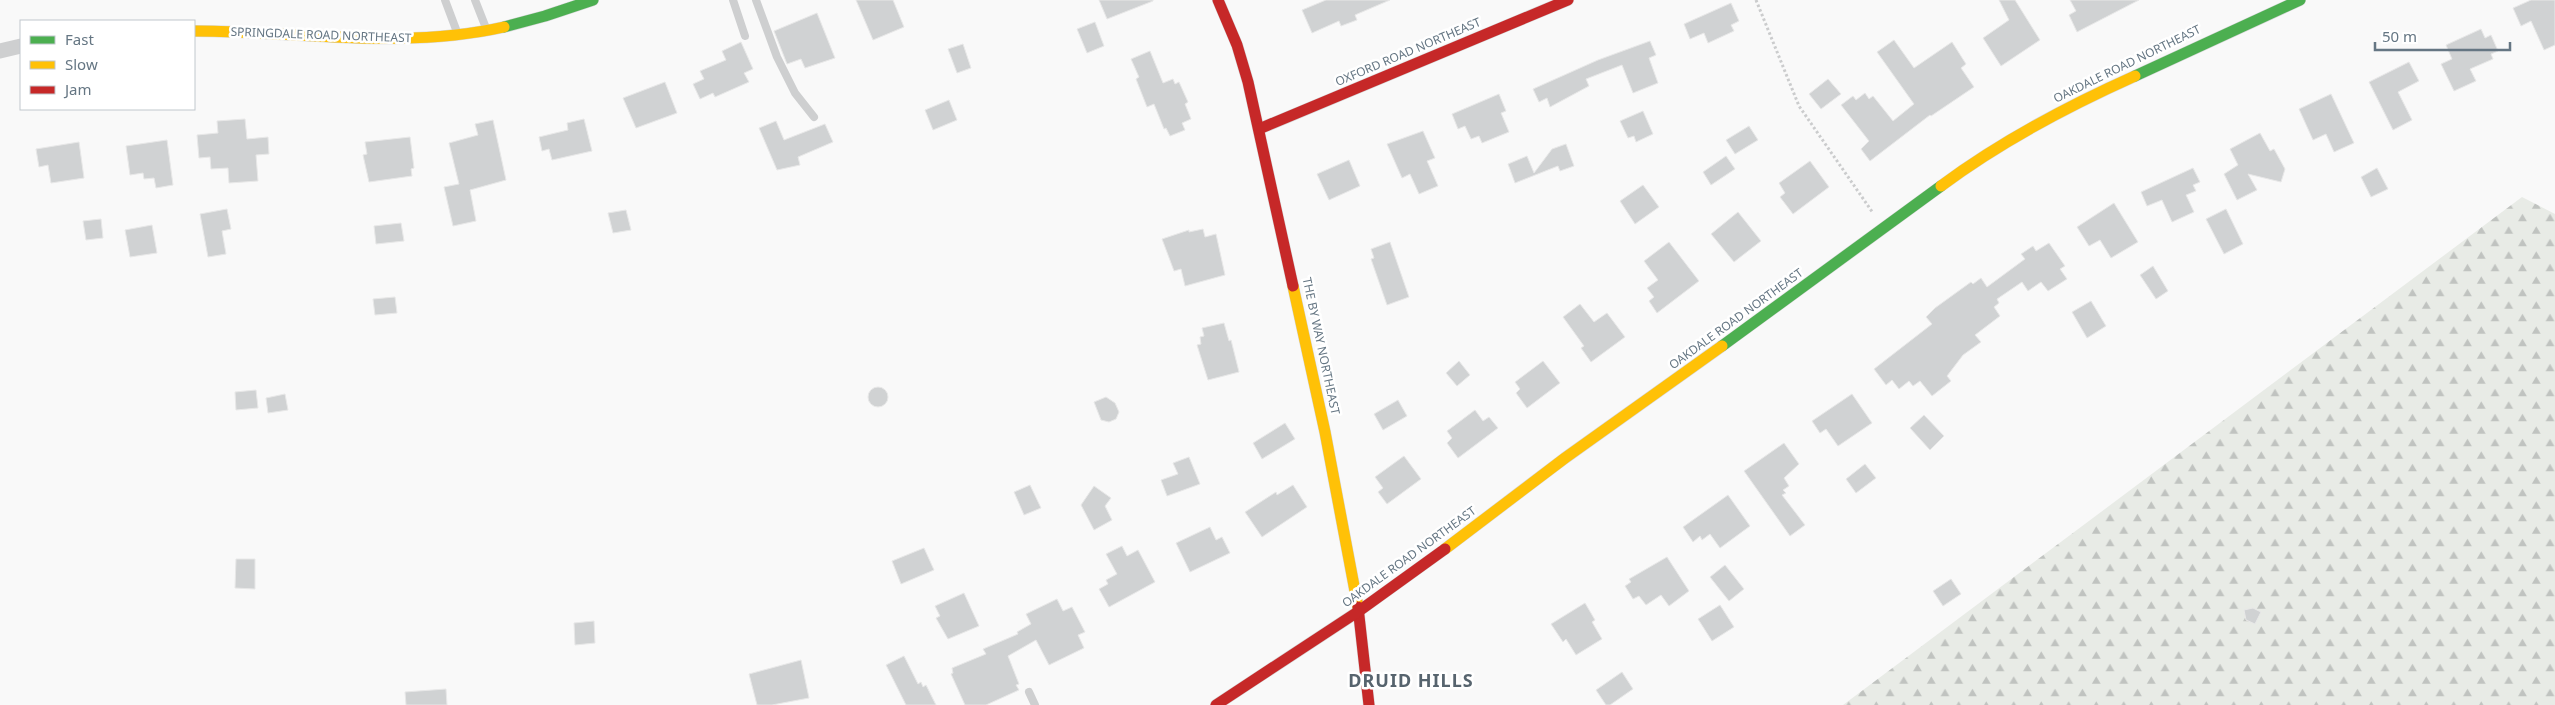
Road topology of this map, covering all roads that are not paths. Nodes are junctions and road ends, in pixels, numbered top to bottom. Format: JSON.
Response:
{"nodes":[{"id":1,"x":445,"y":0,"type":"edge"},
{"id":2,"x":475,"y":0,"type":"edge"},
{"id":3,"x":592,"y":0,"type":"edge"},
{"id":4,"x":733,"y":0,"type":"edge"},
{"id":5,"x":756,"y":0,"type":"edge"},
{"id":6,"x":1218,"y":0,"type":"edge"},
{"id":7,"x":1568,"y":0,"type":"edge"},
{"id":8,"x":2300,"y":0,"type":"edge"},
{"id":9,"x":486,"y":30,"type":"junction"},
{"id":10,"x":195,"y":32,"type":"edge"},
{"id":11,"x":458,"y":34,"type":"junction"},
{"id":12,"x":744,"y":36,"type":"dead end"},
{"id":13,"x":20,"y":46,"type":"edge"},
{"id":14,"x":0,"y":51,"type":"edge"},
{"id":15,"x":814,"y":117,"type":"dead end"},
{"id":16,"x":1259,"y":129,"type":"junction"},
{"id":17,"x":1358,"y":611,"type":"junction"},
{"id":18,"x":1029,"y":692,"type":"dead end"},
{"id":19,"x":1035,"y":705,"type":"edge"},
{"id":20,"x":1216,"y":705,"type":"edge"},
{"id":21,"x":1369,"y":705,"type":"edge"}],
"edges":[{"from":1,"to":11,"type":"lane"},
{"from":2,"to":9,"type":"lane"},
{"from":3,"to":9,"type":"street","name":"SPRINGDALE ROAD NORTHEAST"},
{"from":4,"to":12,"type":"lane"},
{"from":5,"to":15,"type":"lane"},
{"from":6,"to":16,"type":"street","name":"THE BY WAY NORTHEAST"},
{"from":7,"to":16,"type":"street","name":"OXFORD ROAD NORTHEAST"},
{"from":8,"to":17,"type":"street","name":"OAKDALE ROAD NORTHEAST"},
{"from":9,"to":11,"type":"street","name":"SPRINGDALE ROAD NORTHEAST"},
{"from":10,"to":11,"type":"street","name":"SPRINGDALE ROAD NORTHEAST"},
{"from":13,"to":14,"type":"street"},
{"from":16,"to":17,"type":"street","name":"THE BY WAY NORTHEAST"},
{"from":17,"to":20,"type":"street","name":"OAKDALE ROAD NORTHEAST"},
{"from":17,"to":21,"type":"street","name":"THE BY WAY NORTHEAST"},
{"from":18,"to":19,"type":"lane"}]}
